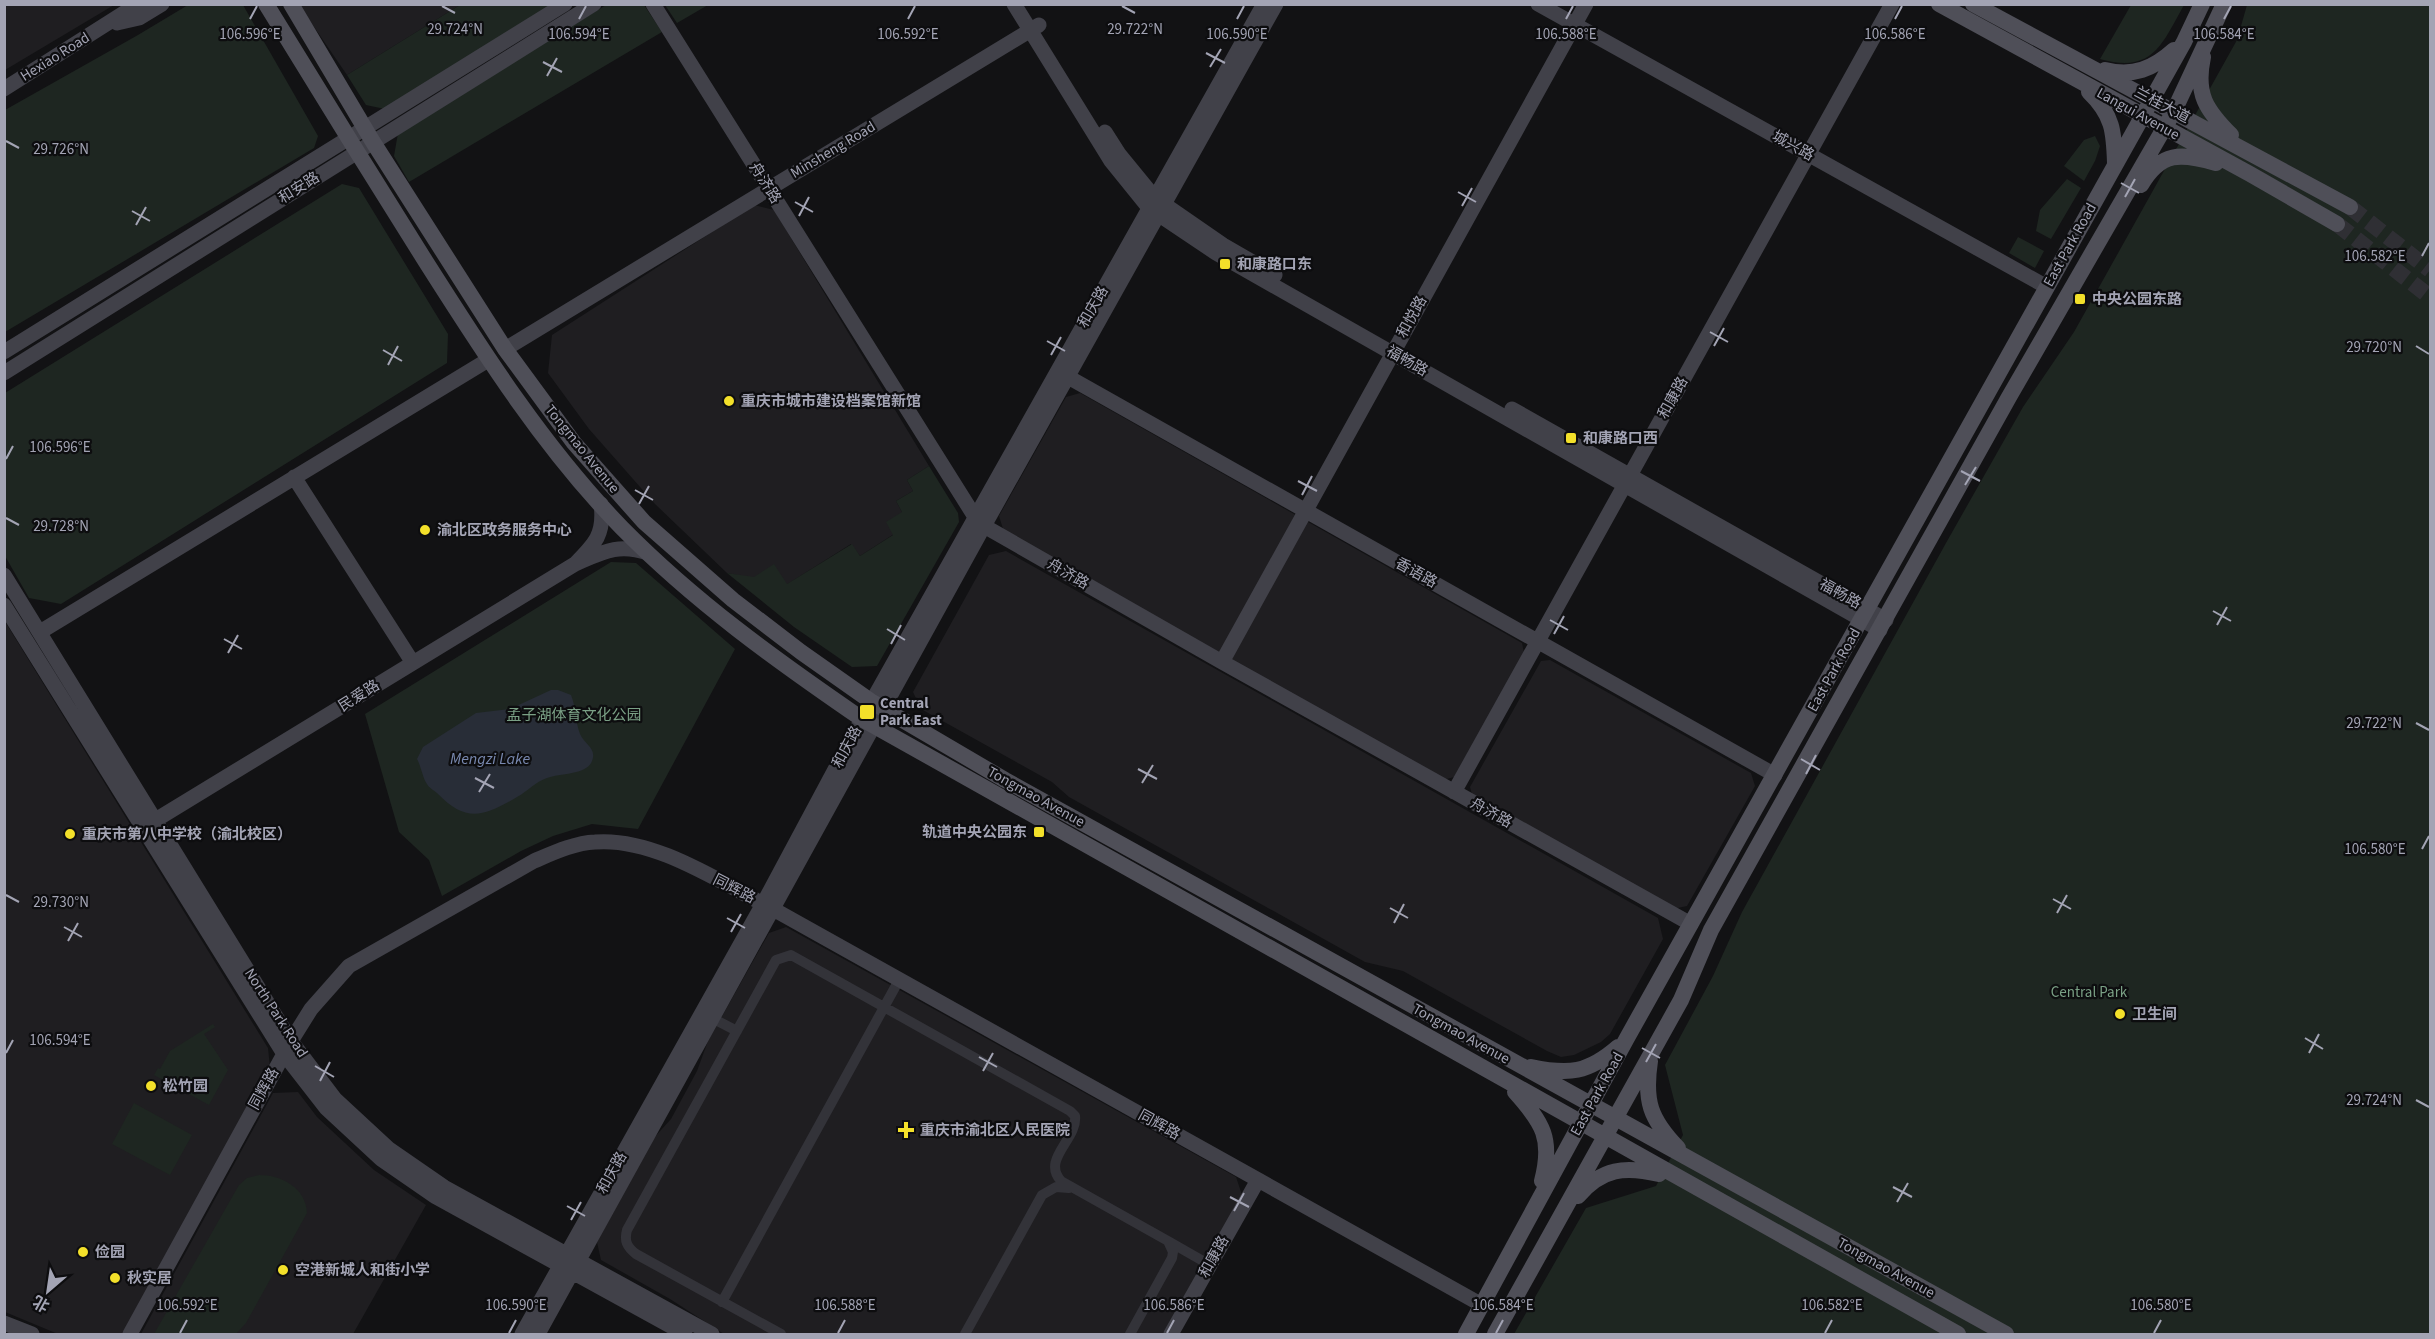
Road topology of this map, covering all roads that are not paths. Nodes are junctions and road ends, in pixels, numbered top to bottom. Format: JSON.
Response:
{"nodes":[{"id":1,"x":138,"y":4,"type":"edge"},
{"id":2,"x":162,"y":4,"type":"edge"},
{"id":3,"x":266,"y":4,"type":"edge"},
{"id":4,"x":291,"y":4,"type":"edge"},
{"id":5,"x":566,"y":4,"type":"edge"},
{"id":6,"x":594,"y":4,"type":"edge"},
{"id":7,"x":653,"y":4,"type":"edge"},
{"id":8,"x":1014,"y":4,"type":"edge"},
{"id":9,"x":1026,"y":4,"type":"edge"},
{"id":10,"x":1263,"y":4,"type":"edge"},
{"id":11,"x":1276,"y":4,"type":"edge"},
{"id":12,"x":1538,"y":4,"type":"edge"},
{"id":13,"x":1586,"y":4,"type":"edge"},
{"id":14,"x":1892,"y":4,"type":"edge"},
{"id":15,"x":1939,"y":4,"type":"edge"},
{"id":16,"x":1974,"y":4,"type":"edge"},
{"id":17,"x":2202,"y":4,"type":"edge"},
{"id":18,"x":2224,"y":4,"type":"edge"},
{"id":19,"x":1574,"y":24,"type":"junction"},
{"id":20,"x":106,"y":26,"type":"junction"},
{"id":21,"x":1034,"y":28,"type":"junction"},
{"id":22,"x":2206,"y":40,"type":"junction"},
{"id":23,"x":2184,"y":42,"type":"junction"},
{"id":24,"x":2081,"y":72,"type":"junction"},
{"id":25,"x":4,"y":89,"type":"edge"},
{"id":26,"x":2152,"y":99,"type":"junction"},
{"id":27,"x":2174,"y":111,"type":"junction"},
{"id":28,"x":2142,"y":116,"type":"junction"},
{"id":29,"x":2163,"y":128,"type":"junction"},
{"id":30,"x":369,"y":134,"type":"junction"},
{"id":31,"x":352,"y":145,"type":"junction"},
{"id":32,"x":2244,"y":149,"type":"junction"},
{"id":33,"x":1809,"y":155,"type":"junction"},
{"id":34,"x":2115,"y":165,"type":"junction"},
{"id":35,"x":2250,"y":174,"type":"junction"},
{"id":36,"x":769,"y":189,"type":"junction"},
{"id":37,"x":1157,"y":207,"type":"junction"},
{"id":38,"x":2350,"y":207,"type":"tunnel mouth"},
{"id":39,"x":2337,"y":224,"type":"tunnel mouth"},
{"id":40,"x":2096,"y":245,"type":"junction"},
{"id":41,"x":2047,"y":287,"type":"junction"},
{"id":42,"x":505,"y":349,"type":"junction"},
{"id":43,"x":1394,"y":349,"type":"junction"},
{"id":44,"x":4,"y":352,"type":"edge"},
{"id":45,"x":488,"y":360,"type":"junction"},
{"id":46,"x":4,"y":373,"type":"edge"},
{"id":47,"x":1063,"y":374,"type":"junction"},
{"id":48,"x":294,"y":477,"type":"junction"},
{"id":49,"x":1628,"y":480,"type":"junction"},
{"id":50,"x":601,"y":504,"type":"junction"},
{"id":51,"x":1306,"y":511,"type":"junction"},
{"id":52,"x":979,"y":521,"type":"junction"},
{"id":53,"x":650,"y":553,"type":"junction"},
{"id":54,"x":575,"y":564,"type":"junction"},
{"id":55,"x":4,"y":575,"type":"edge"},
{"id":56,"x":4,"y":605,"type":"edge"},
{"id":57,"x":1865,"y":614,"type":"junction"},
{"id":58,"x":1883,"y":625,"type":"junction"},
{"id":59,"x":40,"y":632,"type":"junction"},
{"id":60,"x":1538,"y":642,"type":"junction"},
{"id":61,"x":1222,"y":662,"type":"junction"},
{"id":62,"x":413,"y":663,"type":"junction"},
{"id":63,"x":878,"y":705,"type":"junction"},
{"id":64,"x":869,"y":722,"type":"junction"},
{"id":65,"x":1775,"y":775,"type":"junction"},
{"id":66,"x":1454,"y":792,"type":"junction"},
{"id":67,"x":150,"y":824,"type":"junction"},
{"id":68,"x":768,"y":907,"type":"junction"},
{"id":69,"x":1691,"y":924,"type":"junction"},
{"id":70,"x":899,"y":980,"type":"junction"},
{"id":71,"x":884,"y":1007,"type":"junction"},
{"id":72,"x":707,"y":1015,"type":"junction"},
{"id":73,"x":736,"y":1031,"type":"junction"},
{"id":74,"x":1627,"y":1038,"type":"junction"},
{"id":75,"x":287,"y":1047,"type":"junction"},
{"id":76,"x":1651,"y":1052,"type":"junction"},
{"id":77,"x":1515,"y":1064,"type":"junction"},
{"id":78,"x":1506,"y":1082,"type":"junction"},
{"id":79,"x":1590,"y":1105,"type":"junction"},
{"id":80,"x":1613,"y":1118,"type":"junction"},
{"id":81,"x":1580,"y":1124,"type":"junction"},
{"id":82,"x":1603,"y":1136,"type":"junction"},
{"id":83,"x":1689,"y":1159,"type":"junction"},
{"id":84,"x":1678,"y":1179,"type":"junction"},
{"id":85,"x":1258,"y":1180,"type":"junction"},
{"id":86,"x":1076,"y":1190,"type":"junction"},
{"id":87,"x":1534,"y":1209,"type":"junction"},
{"id":88,"x":1556,"y":1222,"type":"junction"},
{"id":89,"x":1167,"y":1241,"type":"junction"},
{"id":90,"x":569,"y":1263,"type":"junction"},
{"id":91,"x":1210,"y":1265,"type":"junction"},
{"id":92,"x":722,"y":1302,"type":"junction"},
{"id":93,"x":1482,"y":1305,"type":"junction"},
{"id":94,"x":4,"y":1323,"type":"edge"},
{"id":95,"x":32,"y":1335,"type":"edge"},
{"id":96,"x":130,"y":1335,"type":"edge"},
{"id":97,"x":522,"y":1335,"type":"edge"},
{"id":98,"x":538,"y":1335,"type":"edge"},
{"id":99,"x":685,"y":1335,"type":"edge"},
{"id":100,"x":712,"y":1335,"type":"edge"},
{"id":101,"x":781,"y":1335,"type":"edge"},
{"id":102,"x":965,"y":1335,"type":"edge"},
{"id":103,"x":1130,"y":1335,"type":"edge"},
{"id":104,"x":1171,"y":1335,"type":"edge"},
{"id":105,"x":1466,"y":1335,"type":"edge"},
{"id":106,"x":1494,"y":1335,"type":"edge"},
{"id":107,"x":1958,"y":1335,"type":"edge"},
{"id":108,"x":2006,"y":1335,"type":"edge"}],
"edges":[{"from":1,"to":20,"type":"street","name":"Hexiao Road"},
{"from":2,"to":20,"type":"street"},
{"from":3,"to":31,"type":"main road","name":"Tongmao Avenue"},
{"from":4,"to":30,"type":"main road","name":"Tongmao Avenue"},
{"from":5,"to":30,"type":"street","name":"和安路"},
{"from":6,"to":30,"type":"street","name":"和安路"},
{"from":7,"to":36,"type":"street","name":"舟济路"},
{"from":8,"to":21,"type":"street","name":"福畅路"},
{"from":9,"to":21,"type":"street","name":"福畅路"},
{"from":10,"to":37,"type":"street","name":"和庆路"},
{"from":11,"to":37,"type":"street","name":"和庆路"},
{"from":12,"to":19,"type":"street","name":"城兴路"},
{"from":13,"to":19,"type":"street","name":"和悦路"},
{"from":14,"to":33,"type":"street","name":"和康路"},
{"from":15,"to":24,"type":"main road","name":"Langui Avenue"},
{"from":16,"to":24,"type":"main road","name":"兰桂大道"},
{"from":17,"to":23,"type":"main road","name":"East Park Road"},
{"from":18,"to":22,"type":"main road","name":"East Park Road"},
{"from":19,"to":33,"type":"street","name":"城兴路"},
{"from":19,"to":43,"type":"street","name":"和悦路"},
{"from":20,"to":25,"type":"street","name":"Hexiao Road"},
{"from":21,"to":36,"type":"street","name":"Minsheng Road"},
{"from":21,"to":37,"type":"street","name":"福畅路"},
{"from":22,"to":27,"type":"main road","name":"East Park Road"},
{"from":22,"to":32,"type":"main road"},
{"from":23,"to":24,"type":"main road"},
{"from":23,"to":26,"type":"main road","name":"East Park Road"},
{"from":24,"to":26,"type":"main road","name":"兰桂大道"},
{"from":24,"to":28,"type":"main road","name":"Langui Avenue"},
{"from":24,"to":34,"type":"main road"},
{"from":26,"to":27,"type":"main road","name":"兰桂大道"},
{"from":26,"to":28,"type":"main road","name":"East Park Road"},
{"from":27,"to":29,"type":"main road","name":"East Park Road"},
{"from":27,"to":32,"type":"main road","name":"兰桂大道"},
{"from":28,"to":29,"type":"main road","name":"Langui Avenue"},
{"from":28,"to":34,"type":"main road","name":"East Park Road"},
{"from":29,"to":35,"type":"main road","name":"Langui Avenue"},
{"from":29,"to":40,"type":"main road","name":"East Park Road"},
{"from":30,"to":31,"type":"street","name":"和安路"},
{"from":30,"to":42,"type":"main road","name":"Tongmao Avenue"},
{"from":31,"to":44,"type":"street","name":"和安路"},
{"from":31,"to":45,"type":"main road","name":"Tongmao Avenue"},
{"from":31,"to":46,"type":"street","name":"和安路"},
{"from":32,"to":38,"type":"main road","name":"兰桂大道"},
{"from":33,"to":41,"type":"street","name":"城兴路"},
{"from":33,"to":49,"type":"street","name":"和康路"},
{"from":34,"to":41,"type":"main road","name":"East Park Road"},
{"from":35,"to":39,"type":"main road","name":"Langui Avenue"},
{"from":35,"to":40,"type":"main road"},
{"from":36,"to":42,"type":"street","name":"Minsheng Road"},
{"from":36,"to":52,"type":"street","name":"舟济路"},
{"from":37,"to":43,"type":"street","name":"福畅路"},
{"from":37,"to":47,"type":"street","name":"和庆路"},
{"from":40,"to":58,"type":"main road","name":"East Park Road"},
{"from":41,"to":57,"type":"main road","name":"East Park Road"},
{"from":42,"to":63,"type":"main road","name":"Tongmao Avenue"},
{"from":43,"to":49,"type":"street","name":"福畅路"},
{"from":43,"to":51,"type":"street","name":"和悦路"},
{"from":45,"to":48,"type":"street"},
{"from":45,"to":50,"type":"main road","name":"Tongmao Avenue"},
{"from":47,"to":51,"type":"street","name":"香语路"},
{"from":47,"to":52,"type":"street","name":"和庆路"},
{"from":48,"to":59,"type":"street"},
{"from":48,"to":62,"type":"street"},
{"from":49,"to":57,"type":"street","name":"福畅路"},
{"from":49,"to":60,"type":"street","name":"和康路"},
{"from":50,"to":53,"type":"main road","name":"Tongmao Avenue"},
{"from":50,"to":54,"type":"street"},
{"from":51,"to":60,"type":"street","name":"香语路"},
{"from":51,"to":61,"type":"street","name":"和悦路"},
{"from":52,"to":61,"type":"street","name":"舟济路"},
{"from":52,"to":63,"type":"street","name":"和庆路"},
{"from":53,"to":54,"type":"street"},
{"from":53,"to":64,"type":"main road","name":"Tongmao Avenue"},
{"from":54,"to":62,"type":"street","name":"民爱路"},
{"from":55,"to":59,"type":"street","name":"North Park Road"},
{"from":56,"to":67,"type":"street","name":"North Park Road"},
{"from":57,"to":58,"type":"street","name":"福畅路"},
{"from":57,"to":65,"type":"main road","name":"East Park Road"},
{"from":58,"to":76,"type":"main road","name":"East Park Road"},
{"from":59,"to":67,"type":"street","name":"North Park Road"},
{"from":60,"to":65,"type":"street","name":"香语路"},
{"from":60,"to":66,"type":"street","name":"和康路"},
{"from":61,"to":66,"type":"street","name":"舟济路"},
{"from":62,"to":67,"type":"street","name":"民爱路"},
{"from":63,"to":64,"type":"street","name":"和庆路"},
{"from":63,"to":77,"type":"main road","name":"Tongmao Avenue"},
{"from":64,"to":68,"type":"street","name":"和庆路"},
{"from":64,"to":78,"type":"main road","name":"Tongmao Avenue"},
{"from":65,"to":69,"type":"main road","name":"East Park Road"},
{"from":66,"to":69,"type":"street","name":"舟济路"},
{"from":67,"to":75,"type":"street","name":"North Park Road"},
{"from":68,"to":70,"type":"street","name":"同辉路"},
{"from":68,"to":72,"type":"street","name":"和庆路"},
{"from":68,"to":75,"type":"street","name":"同辉路"},
{"from":69,"to":74,"type":"main road","name":"East Park Road"},
{"from":70,"to":71,"type":"street"},
{"from":70,"to":85,"type":"street","name":"同辉路"},
{"from":71,"to":73,"type":"street"},
{"from":71,"to":86,"type":"street"},
{"from":71,"to":92,"type":"street"},
{"from":72,"to":73,"type":"street"},
{"from":72,"to":90,"type":"street","name":"和庆路"},
{"from":73,"to":92,"type":"street"},
{"from":74,"to":77,"type":"main road"},
{"from":74,"to":79,"type":"main road","name":"East Park Road"},
{"from":75,"to":90,"type":"street","name":"North Park Road"},
{"from":75,"to":96,"type":"street","name":"同辉路"},
{"from":76,"to":80,"type":"main road","name":"East Park Road"},
{"from":76,"to":83,"type":"main road"},
{"from":77,"to":79,"type":"main road","name":"Tongmao Avenue"},
{"from":78,"to":81,"type":"main road","name":"Tongmao Avenue"},
{"from":78,"to":87,"type":"main road"},
{"from":79,"to":80,"type":"main road","name":"Tongmao Avenue"},
{"from":79,"to":81,"type":"main road","name":"East Park Road"},
{"from":80,"to":82,"type":"main road","name":"East Park Road"},
{"from":80,"to":83,"type":"main road","name":"Tongmao Avenue"},
{"from":81,"to":82,"type":"main road","name":"Tongmao Avenue"},
{"from":81,"to":87,"type":"main road","name":"East Park Road"},
{"from":82,"to":84,"type":"main road","name":"Tongmao Avenue"},
{"from":82,"to":88,"type":"main road","name":"East Park Road"},
{"from":83,"to":108,"type":"main road","name":"Tongmao Avenue"},
{"from":84,"to":88,"type":"main road"},
{"from":84,"to":107,"type":"main road","name":"Tongmao Avenue"},
{"from":85,"to":91,"type":"street","name":"和康路"},
{"from":85,"to":93,"type":"street","name":"同辉路"},
{"from":86,"to":89,"type":"street"},
{"from":86,"to":102,"type":"street"},
{"from":87,"to":93,"type":"main road","name":"East Park Road"},
{"from":88,"to":106,"type":"main road","name":"East Park Road"},
{"from":89,"to":91,"type":"street"},
{"from":89,"to":103,"type":"street"},
{"from":90,"to":97,"type":"street","name":"和庆路"},
{"from":90,"to":98,"type":"street","name":"和庆路"},
{"from":90,"to":99,"type":"street","name":"North Park Road"},
{"from":90,"to":100,"type":"street","name":"North Park Road"},
{"from":91,"to":104,"type":"street","name":"和康路"},
{"from":92,"to":101,"type":"street"},
{"from":93,"to":105,"type":"main road","name":"East Park Road"},
{"from":94,"to":95,"type":"street"}]}
